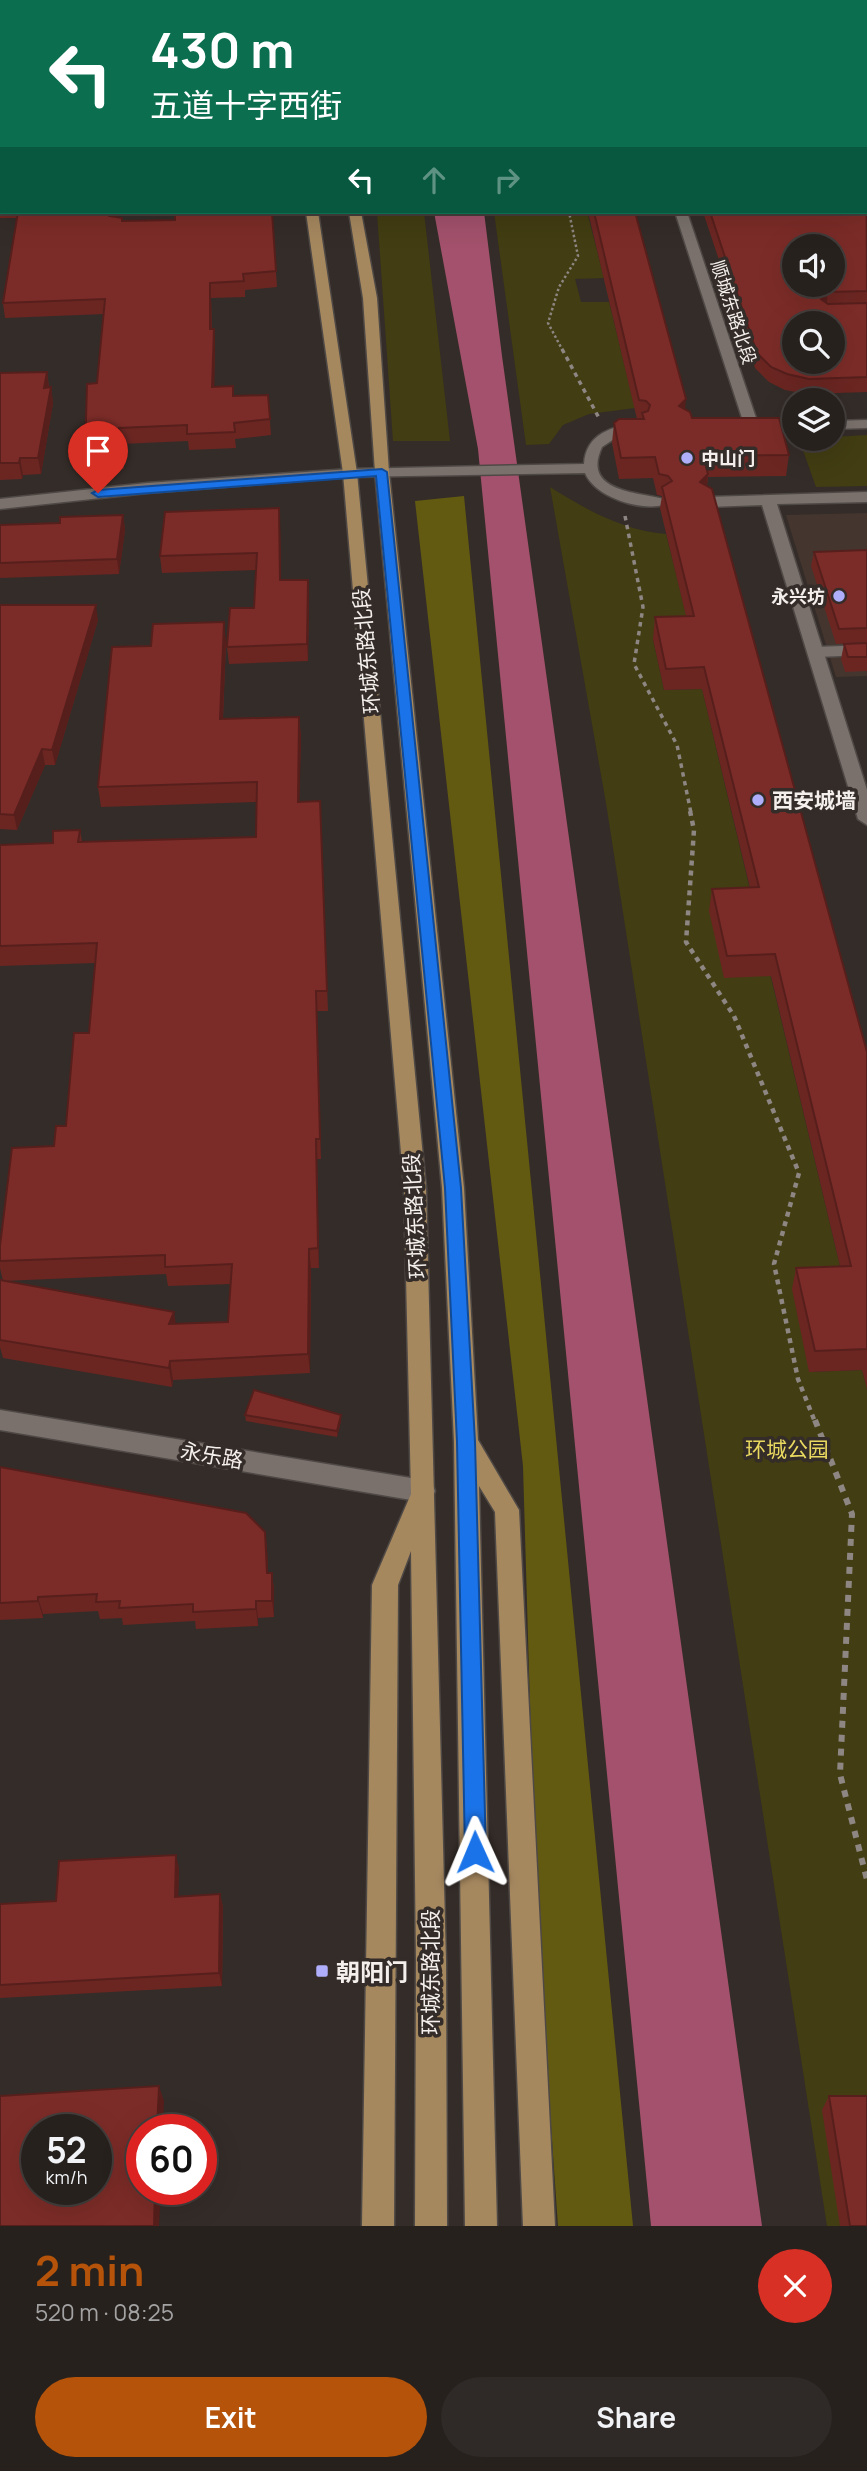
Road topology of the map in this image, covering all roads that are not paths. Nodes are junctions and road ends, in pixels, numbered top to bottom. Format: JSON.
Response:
{"nodes":[{"id":1,"x":312,"y":214,"type":"edge"},
{"id":2,"x":355,"y":214,"type":"edge"},
{"id":3,"x":682,"y":214,"type":"edge"},
{"id":4,"x":867,"y":424,"type":"edge"},
{"id":5,"x":782,"y":425,"type":"edge"},
{"id":6,"x":845,"y":425,"type":"edge"},
{"id":7,"x":639,"y":427,"type":"edge"},
{"id":8,"x":591,"y":468,"type":"junction"},
{"id":9,"x":382,"y":472,"type":"junction"},
{"id":10,"x":350,"y":473,"type":"junction"},
{"id":11,"x":867,"y":498,"type":"edge"},
{"id":12,"x":768,"y":500,"type":"junction"},
{"id":13,"x":659,"y":502,"type":"edge"},
{"id":14,"x":708,"y":502,"type":"edge"},
{"id":15,"x":0,"y":504,"type":"edge"},
{"id":16,"x":867,"y":650,"type":"edge"},
{"id":17,"x":816,"y":652,"type":"junction"},
{"id":18,"x":867,"y":819,"type":"edge"},
{"id":19,"x":0,"y":1420,"type":"edge"},
{"id":20,"x":466,"y":1442,"type":"junction"},
{"id":21,"x":424,"y":1491,"type":"junction"},
{"id":22,"x":378,"y":2226,"type":"edge"},
{"id":23,"x":431,"y":2226,"type":"edge"},
{"id":24,"x":481,"y":2226,"type":"edge"},
{"id":25,"x":539,"y":2226,"type":"edge"}],
"edges":[{"from":1,"to":10,"type":"main road","name":"环城东路北段"},
{"from":2,"to":9,"type":"main road","name":"环城东路北段"},
{"from":3,"to":5,"type":"street","name":"顺城东路北段"},
{"from":4,"to":6,"type":"street"},
{"from":7,"to":8,"type":"street"},
{"from":8,"to":9,"type":"street"},
{"from":8,"to":13,"type":"street"},
{"from":9,"to":10,"type":"street"},
{"from":9,"to":20,"type":"main road","name":"环城东路北段"},
{"from":10,"to":15,"type":"street"},
{"from":10,"to":21,"type":"main road","name":"环城东路北段"},
{"from":11,"to":12,"type":"street"},
{"from":12,"to":14,"type":"street"},
{"from":12,"to":17,"type":"street"},
{"from":16,"to":17,"type":"street"},
{"from":17,"to":18,"type":"street"},
{"from":19,"to":21,"type":"street","name":"永乐路"},
{"from":20,"to":24,"type":"main road","name":"环城东路北段"},
{"from":20,"to":25,"type":"main road"},
{"from":21,"to":22,"type":"main road"},
{"from":21,"to":23,"type":"main road","name":"环城东路北段"}]}
